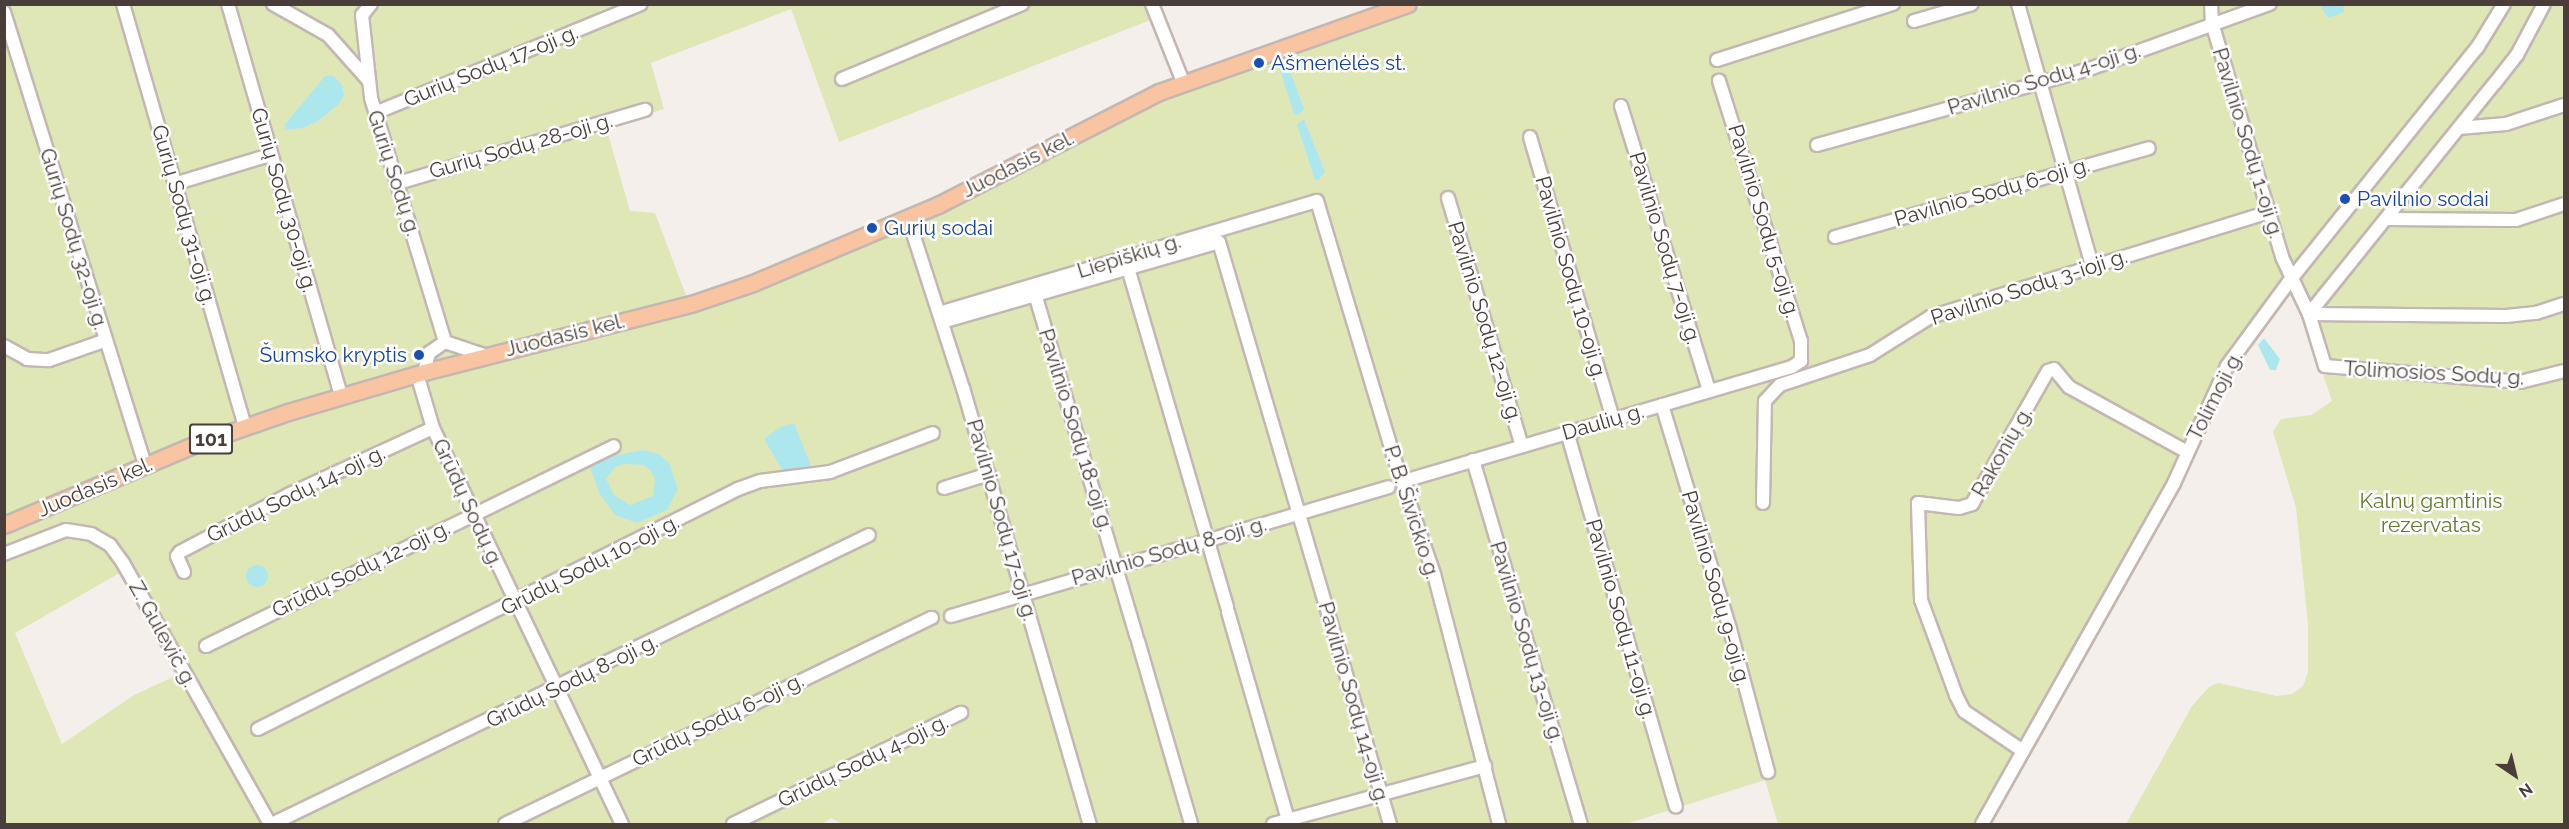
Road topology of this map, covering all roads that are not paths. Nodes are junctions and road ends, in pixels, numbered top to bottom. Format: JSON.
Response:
{"nodes":[{"id":1,"x":123,"y":4,"type":"edge"},
{"id":2,"x":228,"y":4,"type":"edge"},
{"id":3,"x":273,"y":4,"type":"edge"},
{"id":4,"x":641,"y":4,"type":"edge"},
{"id":5,"x":1022,"y":4,"type":"edge"},
{"id":6,"x":1152,"y":4,"type":"edge"},
{"id":7,"x":1408,"y":4,"type":"edge"},
{"id":8,"x":1893,"y":4,"type":"edge"},
{"id":9,"x":1972,"y":4,"type":"edge"},
{"id":10,"x":2018,"y":4,"type":"edge"},
{"id":11,"x":2211,"y":4,"type":"edge"},
{"id":12,"x":2270,"y":4,"type":"edge"},
{"id":13,"x":2504,"y":4,"type":"edge"},
{"id":14,"x":2544,"y":4,"type":"edge"},
{"id":15,"x":366,"y":6,"type":"edge"},
{"id":16,"x":4,"y":12,"type":"edge"},
{"id":17,"x":1914,"y":21,"type":"dead end"},
{"id":18,"x":2212,"y":23,"type":"junction"},
{"id":19,"x":1717,"y":60,"type":"dead end"},
{"id":20,"x":842,"y":79,"type":"dead end"},
{"id":21,"x":369,"y":81,"type":"junction"},
{"id":22,"x":1719,"y":81,"type":"dead end"},
{"id":23,"x":1183,"y":82,"type":"junction"},
{"id":24,"x":2042,"y":83,"type":"junction"},
{"id":25,"x":2565,"y":105,"type":"edge"},
{"id":26,"x":1621,"y":106,"type":"dead end"},
{"id":27,"x":645,"y":110,"type":"dead end"},
{"id":28,"x":375,"y":113,"type":"junction"},
{"id":29,"x":2459,"y":128,"type":"junction"},
{"id":30,"x":1530,"y":137,"type":"dead end"},
{"id":31,"x":1817,"y":145,"type":"dead end"},
{"id":32,"x":2149,"y":148,"type":"dead end"},
{"id":33,"x":270,"y":155,"type":"junction"},
{"id":34,"x":2065,"y":172,"type":"junction"},
{"id":35,"x":398,"y":183,"type":"junction"},
{"id":36,"x":174,"y":184,"type":"junction"},
{"id":37,"x":1448,"y":198,"type":"dead end"},
{"id":38,"x":1317,"y":201,"type":"joint"},
{"id":39,"x":2565,"y":204,"type":"edge"},
{"id":40,"x":2269,"y":212,"type":"junction"},
{"id":41,"x":908,"y":218,"type":"junction"},
{"id":42,"x":2387,"y":219,"type":"junction"},
{"id":43,"x":1835,"y":237,"type":"dead end"},
{"id":44,"x":2092,"y":266,"type":"junction"},
{"id":45,"x":1128,"y":268,"type":"junction"},
{"id":46,"x":2291,"y":279,"type":"junction"},
{"id":47,"x":1035,"y":294,"type":"junction"},
{"id":48,"x":2565,"y":304,"type":"edge"},
{"id":49,"x":2309,"y":314,"type":"junction"},
{"id":50,"x":941,"y":318,"type":"junction"},
{"id":51,"x":104,"y":341,"type":"junction"},
{"id":52,"x":445,"y":342,"type":"junction"},
{"id":53,"x":4,"y":346,"type":"edge"},
{"id":54,"x":487,"y":356,"type":"junction"},
{"id":55,"x":1801,"y":361,"type":"joint"},
{"id":56,"x":2565,"y":371,"type":"edge"},
{"id":57,"x":421,"y":373,"type":"junction"},
{"id":58,"x":1709,"y":391,"type":"junction"},
{"id":59,"x":341,"y":395,"type":"junction"},
{"id":60,"x":1662,"y":405,"type":"junction"},
{"id":61,"x":1613,"y":419,"type":"junction"},
{"id":62,"x":245,"y":426,"type":"junction"},
{"id":63,"x":433,"y":428,"type":"junction"},
{"id":64,"x":1567,"y":432,"type":"junction"},
{"id":65,"x":933,"y":433,"type":"dead end"},
{"id":66,"x":614,"y":446,"type":"dead end"},
{"id":67,"x":1522,"y":446,"type":"junction"},
{"id":68,"x":2187,"y":452,"type":"junction"},
{"id":69,"x":1473,"y":460,"type":"junction"},
{"id":70,"x":145,"y":466,"type":"junction"},
{"id":71,"x":989,"y":474,"type":"junction"},
{"id":72,"x":1404,"y":482,"type":"junction"},
{"id":73,"x":1388,"y":487,"type":"dead end"},
{"id":74,"x":944,"y":488,"type":"dead end"},
{"id":75,"x":1763,"y":503,"type":"dead end"},
{"id":76,"x":1299,"y":513,"type":"junction"},
{"id":77,"x":473,"y":514,"type":"junction"},
{"id":78,"x":4,"y":525,"type":"edge"},
{"id":79,"x":869,"y":534,"type":"dead end"},
{"id":80,"x":1208,"y":539,"type":"junction"},
{"id":81,"x":4,"y":554,"type":"edge"},
{"id":82,"x":1116,"y":566,"type":"junction"},
{"id":83,"x":184,"y":572,"type":"dead end"},
{"id":84,"x":1024,"y":593,"type":"junction"},
{"id":85,"x":515,"y":603,"type":"junction"},
{"id":86,"x":951,"y":616,"type":"dead end"},
{"id":87,"x":932,"y":618,"type":"dead end"},
{"id":88,"x":206,"y":645,"type":"dead end"},
{"id":89,"x":557,"y":688,"type":"junction"},
{"id":90,"x":961,"y":713,"type":"dead end"},
{"id":91,"x":258,"y":729,"type":"dead end"},
{"id":92,"x":2023,"y":751,"type":"junction"},
{"id":93,"x":1485,"y":766,"type":"junction"},
{"id":94,"x":1768,"y":772,"type":"dead end"},
{"id":95,"x":600,"y":778,"type":"junction"},
{"id":96,"x":1380,"y":795,"type":"junction"},
{"id":97,"x":1677,"y":806,"type":"dead end"},
{"id":98,"x":1288,"y":820,"type":"junction"},
{"id":99,"x":271,"y":825,"type":"edge"},
{"id":100,"x":505,"y":825,"type":"edge"},
{"id":101,"x":622,"y":825,"type":"edge"},
{"id":102,"x":733,"y":825,"type":"edge"},
{"id":103,"x":1090,"y":825,"type":"edge"},
{"id":104,"x":1191,"y":825,"type":"edge"},
{"id":105,"x":1273,"y":825,"type":"edge"},
{"id":106,"x":1390,"y":825,"type":"edge"},
{"id":107,"x":1499,"y":825,"type":"edge"},
{"id":108,"x":1581,"y":825,"type":"edge"},
{"id":109,"x":1982,"y":825,"type":"edge"}],
"edges":[{"from":1,"to":36,"type":"street","name":"Gurių Sodų 31-oji g."},
{"from":2,"to":33,"type":"street","name":"Gurių Sodų 30-oji g."},
{"from":3,"to":21,"type":"street"},
{"from":4,"to":28,"type":"street","name":"Gurių Sodų 17-oji g."},
{"from":5,"to":20,"type":"street"},
{"from":6,"to":23,"type":"street"},
{"from":7,"to":23,"type":"main road","name":"Juodasis kel.","number":"101"},
{"from":8,"to":19,"type":"street"},
{"from":9,"to":17,"type":"street"},
{"from":10,"to":24,"type":"street"},
{"from":11,"to":18,"type":"street","name":"Pavilnio Sodų 1-oji g."},
{"from":12,"to":18,"type":"street","name":"Pavilnio Sodų 4-oji g."},
{"from":13,"to":46,"type":"street","name":"Tolimoji g."},
{"from":14,"to":29,"type":"street"},
{"from":15,"to":21,"type":"street","name":"Gurių Sodų g."},
{"from":16,"to":51,"type":"street","name":"Gurių Sodų 32-oji g."},
{"from":18,"to":24,"type":"street","name":"Pavilnio Sodų 4-oji g."},
{"from":18,"to":40,"type":"street","name":"Pavilnio Sodų 1-oji g."},
{"from":21,"to":28,"type":"street","name":"Gurių Sodų g."},
{"from":22,"to":55,"type":"street","name":"Pavilnio Sodų 5-oji g."},
{"from":23,"to":41,"type":"main road","name":"Juodasis kel.","number":"101"},
{"from":24,"to":31,"type":"street","name":"Pavilnio Sodų 4-oji g."},
{"from":24,"to":34,"type":"street"},
{"from":25,"to":29,"type":"street"},
{"from":26,"to":58,"type":"street","name":"Pavilnio Sodų 7-oji g."},
{"from":27,"to":35,"type":"street","name":"Gurių Sodų 28-oji g."},
{"from":28,"to":35,"type":"street","name":"Gurių Sodų g."},
{"from":29,"to":42,"type":"street"},
{"from":30,"to":61,"type":"street","name":"Pavilnio Sodų 10-oji g."},
{"from":32,"to":34,"type":"street","name":"Pavilnio Sodų 6-oji g."},
{"from":33,"to":36,"type":"street"},
{"from":33,"to":59,"type":"street","name":"Gurių Sodų 30-oji g."},
{"from":34,"to":43,"type":"street","name":"Pavilnio Sodų 6-oji g."},
{"from":34,"to":44,"type":"street"},
{"from":35,"to":52,"type":"street","name":"Gurių Sodų g."},
{"from":36,"to":62,"type":"street","name":"Gurių Sodų 31-oji g."},
{"from":37,"to":67,"type":"street","name":"Pavilnio Sodų 12-oji g."},
{"from":38,"to":50,"type":"street","name":"Liepiškių g."},
{"from":38,"to":72,"type":"street","name":"P. B. Šivickio g."},
{"from":39,"to":42,"type":"street"},
{"from":40,"to":44,"type":"street","name":"Pavilnio Sodų 3-ioji g."},
{"from":40,"to":46,"type":"street","name":"Pavilnio Sodų 1-oji g."},
{"from":41,"to":50,"type":"street","name":"Pavilnio Sodų 17-oji g."},
{"from":41,"to":54,"type":"main road","name":"Juodasis kel.","number":"101"},
{"from":42,"to":49,"type":"street"},
{"from":44,"to":75,"type":"street","name":"Pavilnio Sodų 3-ioji g."},
{"from":45,"to":47,"type":"street"},
{"from":45,"to":76,"type":"street","name":"Pavilnio Sodų 14-oji g."},
{"from":45,"to":80,"type":"street"},
{"from":46,"to":49,"type":"street","name":"Tolimosios Sodų g."},
{"from":46,"to":68,"type":"street","name":"Tolimoji g."},
{"from":47,"to":50,"type":"street"},
{"from":47,"to":82,"type":"street","name":"Pavilnio Sodų 18-oji g."},
{"from":48,"to":49,"type":"street"},
{"from":49,"to":56,"type":"street","name":"Tolimosios Sodų g."},
{"from":50,"to":71,"type":"street","name":"Pavilnio Sodų 17-oji g."},
{"from":51,"to":53,"type":"street"},
{"from":51,"to":70,"type":"street","name":"Gurių Sodų 32-oji g."},
{"from":52,"to":54,"type":"street"},
{"from":52,"to":57,"type":"street"},
{"from":54,"to":57,"type":"main road","number":"101"},
{"from":55,"to":58,"type":"street","name":"Daulių g."},
{"from":57,"to":59,"type":"main road","name":"Juodasis kel.","number":"101"},
{"from":57,"to":63,"type":"street","name":"Grūdų Sodų g."},
{"from":58,"to":60,"type":"street","name":"Daulių g."},
{"from":59,"to":62,"type":"main road","name":"Juodasis kel.","number":"101"},
{"from":60,"to":61,"type":"street","name":"Daulių g."},
{"from":60,"to":94,"type":"street","name":"Pavilnio Sodų 9-oji g."},
{"from":61,"to":64,"type":"street","name":"Daulių g."},
{"from":62,"to":70,"type":"main road","name":"Juodasis kel.","number":"101"},
{"from":63,"to":77,"type":"street","name":"Grūdų Sodų g."},
{"from":63,"to":83,"type":"street","name":"Grūdų Sodų 14-oji g."},
{"from":64,"to":67,"type":"street","name":"Daulių g."},
{"from":64,"to":97,"type":"street","name":"Pavilnio Sodų 11-oji g."},
{"from":65,"to":85,"type":"street","name":"Grūdų Sodų 10-oji g."},
{"from":66,"to":77,"type":"street","name":"Grūdų Sodų 12-oji g."},
{"from":67,"to":69,"type":"street","name":"Daulių g."},
{"from":68,"to":92,"type":"street","name":"Tolimoji g."},
{"from":68,"to":92,"type":"street","name":"Rakonių g."},
{"from":69,"to":72,"type":"street","name":"Daulių g."},
{"from":69,"to":108,"type":"street","name":"Pavilnio Sodų 13-oji g."},
{"from":70,"to":78,"type":"main road","name":"Juodasis kel.","number":"101"},
{"from":71,"to":74,"type":"street"},
{"from":71,"to":84,"type":"street","name":"Pavilnio Sodų 17-oji g."},
{"from":72,"to":93,"type":"street","name":"P. B. Šivickio g."},
{"from":73,"to":76,"type":"street","name":"Pavilnio Sodų 8-oji g."},
{"from":76,"to":80,"type":"street","name":"Pavilnio Sodų 8-oji g."},
{"from":76,"to":96,"type":"street","name":"Pavilnio Sodų 14-oji g."},
{"from":77,"to":85,"type":"street","name":"Grūdų Sodų g."},
{"from":77,"to":88,"type":"street","name":"Grūdų Sodų 12-oji g."},
{"from":79,"to":89,"type":"street","name":"Grūdų Sodų 8-oji g."},
{"from":80,"to":82,"type":"street","name":"Pavilnio Sodų 8-oji g."},
{"from":80,"to":98,"type":"street"},
{"from":81,"to":99,"type":"street","name":"Z. Gulevič g."},
{"from":82,"to":84,"type":"street","name":"Pavilnio Sodų 8-oji g."},
{"from":82,"to":104,"type":"street","name":"Pavilnio Sodų 18-oji g."},
{"from":84,"to":86,"type":"street","name":"Pavilnio Sodų 8-oji g."},
{"from":84,"to":103,"type":"street","name":"Pavilnio Sodų 17-oji g."},
{"from":85,"to":89,"type":"street","name":"Grūdų Sodų g."},
{"from":85,"to":91,"type":"street","name":"Grūdų Sodų 10-oji g."},
{"from":87,"to":95,"type":"street","name":"Grūdų Sodų 6-oji g."},
{"from":89,"to":95,"type":"street","name":"Grūdų Sodų g."},
{"from":89,"to":99,"type":"street","name":"Grūdų Sodų 8-oji g."},
{"from":90,"to":102,"type":"street","name":"Grūdų Sodų 4-oji g."},
{"from":92,"to":109,"type":"street","name":"Tolimoji g."},
{"from":93,"to":96,"type":"street"},
{"from":93,"to":107,"type":"street","name":"P. B. Šivickio g."},
{"from":95,"to":100,"type":"street","name":"Grūdų Sodų 6-oji g."},
{"from":95,"to":101,"type":"street","name":"Grūdų Sodų g."},
{"from":96,"to":98,"type":"street"},
{"from":96,"to":106,"type":"street","name":"Pavilnio Sodų 14-oji g."},
{"from":98,"to":105,"type":"street"}]}
